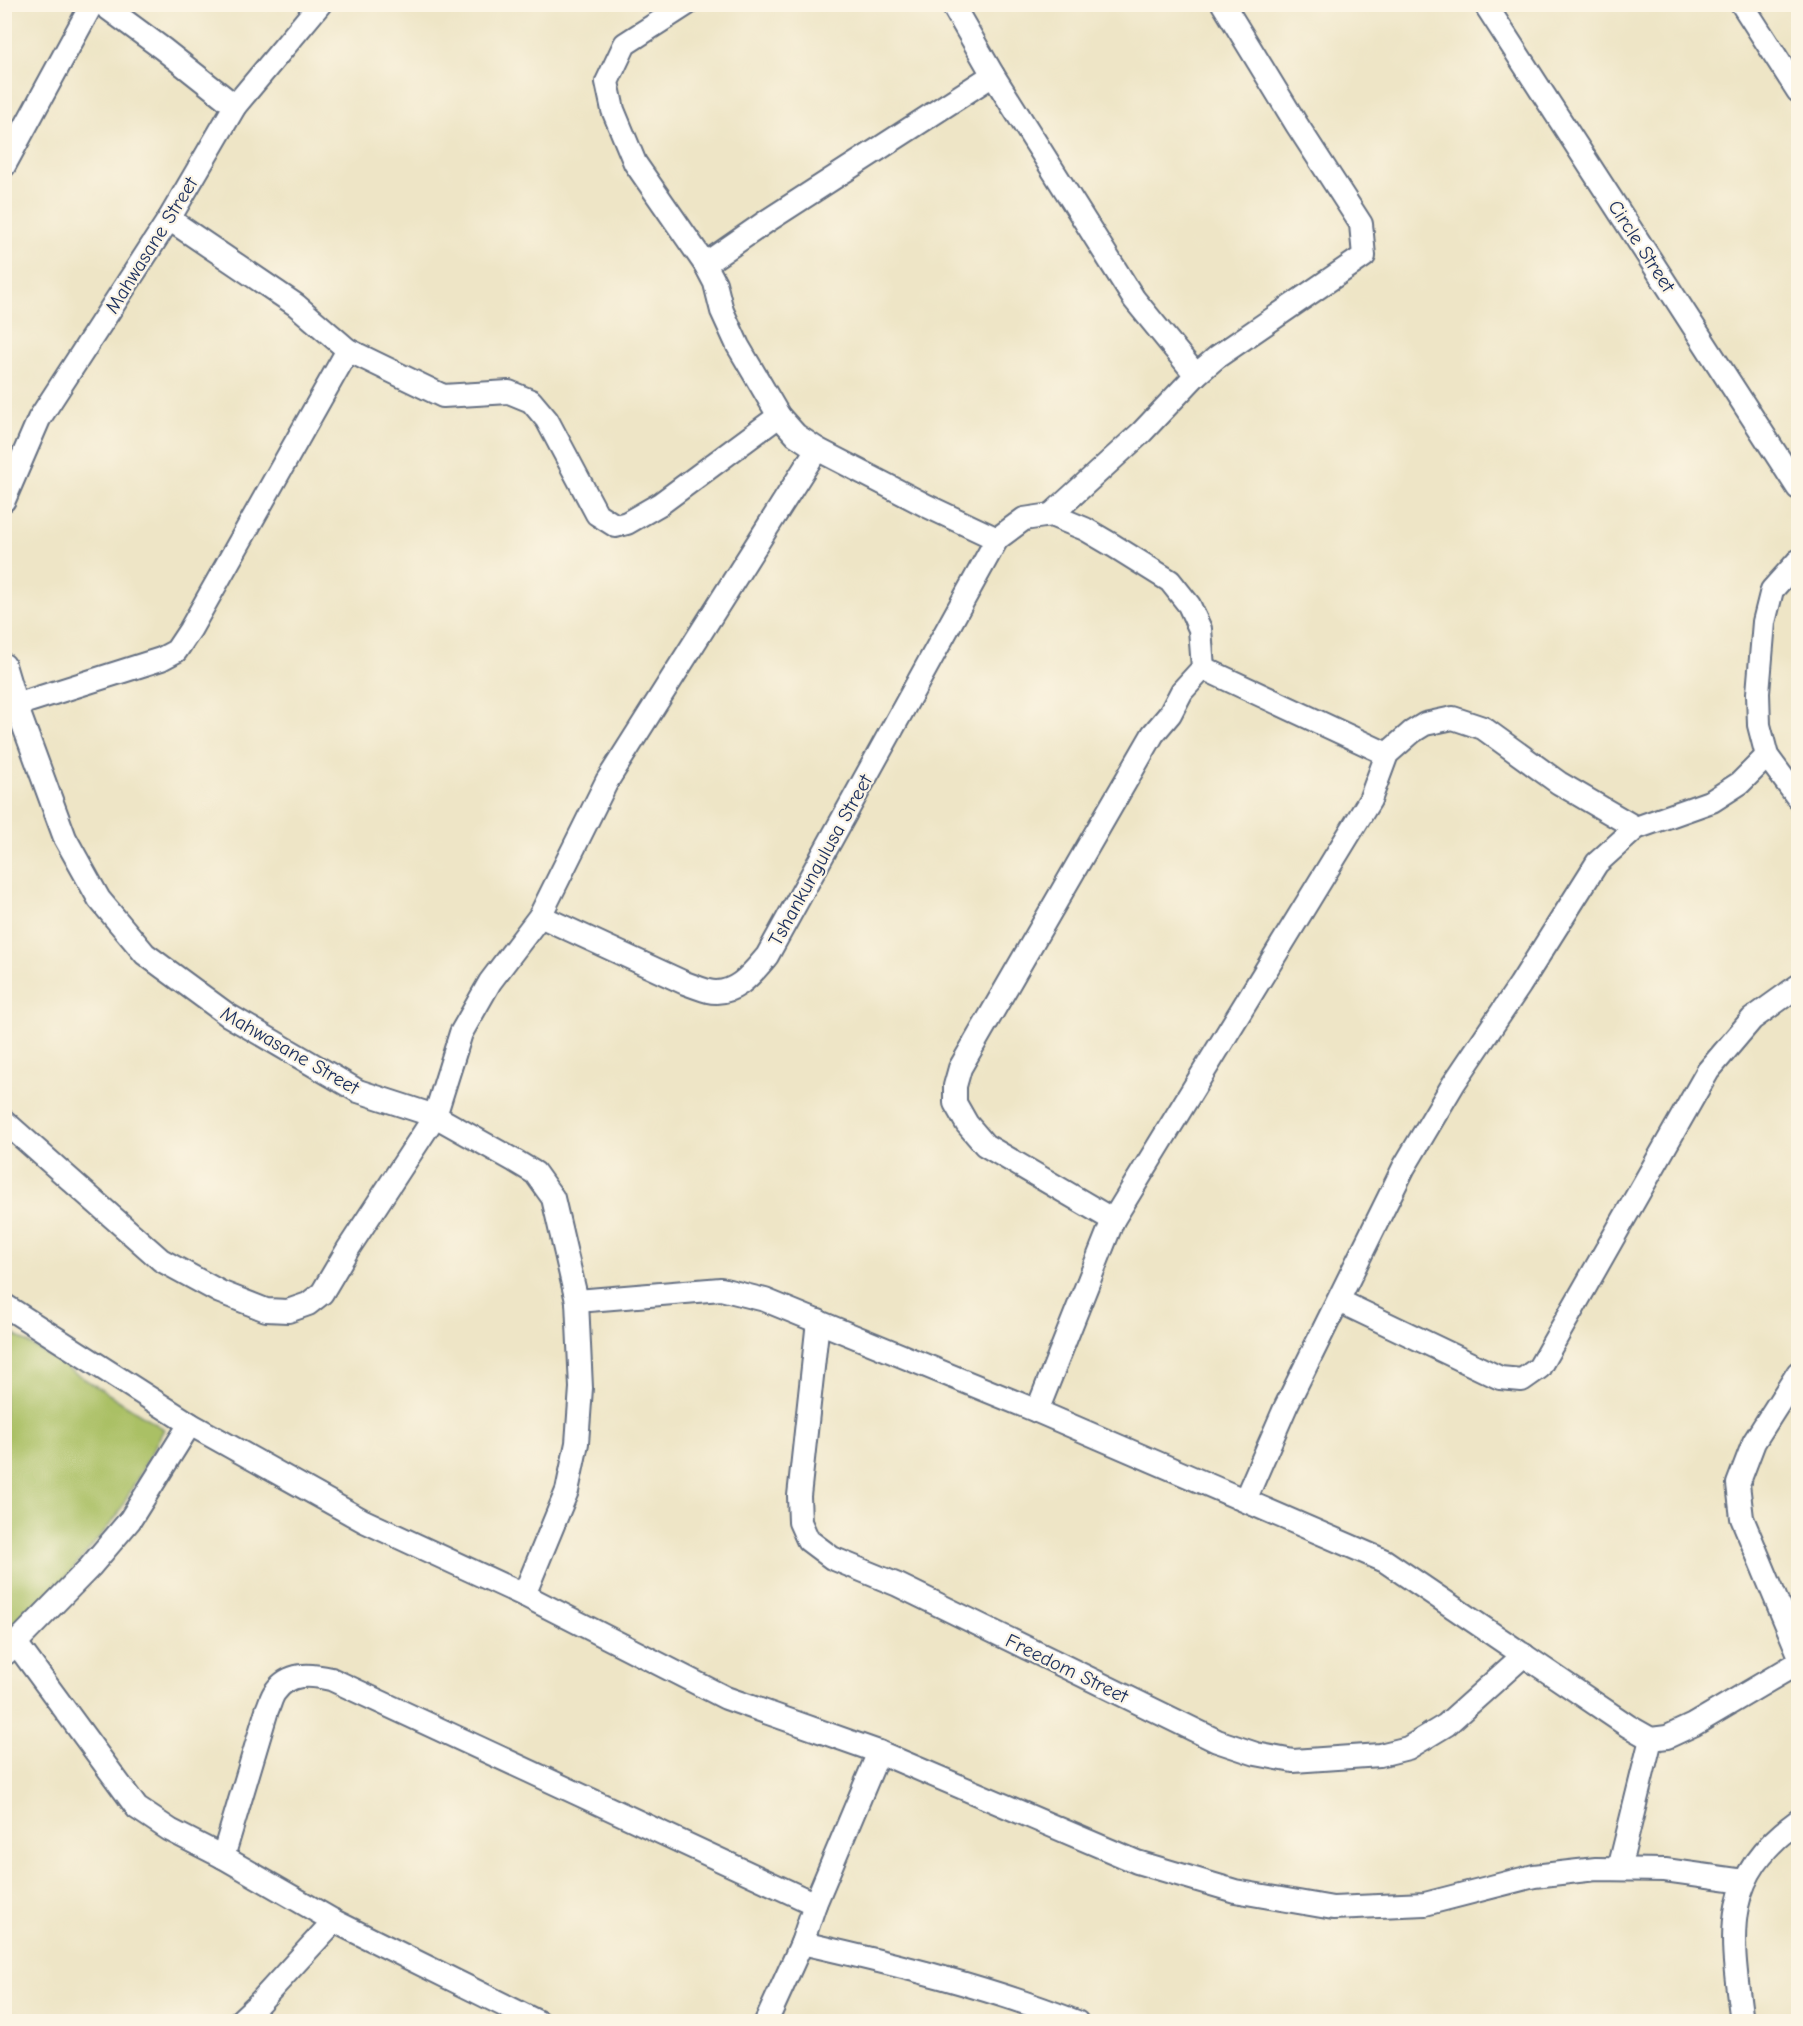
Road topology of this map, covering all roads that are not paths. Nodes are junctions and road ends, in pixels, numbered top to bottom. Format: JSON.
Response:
{"nodes":[{"id":1,"x":92,"y":4,"type":"edge"},
{"id":2,"x":102,"y":4,"type":"edge"},
{"id":3,"x":320,"y":4,"type":"edge"},
{"id":4,"x":687,"y":4,"type":"edge"},
{"id":5,"x":952,"y":4,"type":"edge"},
{"id":6,"x":1224,"y":4,"type":"edge"},
{"id":7,"x":1485,"y":4,"type":"edge"},
{"id":8,"x":1742,"y":4,"type":"edge"},
{"id":9,"x":993,"y":75,"type":"junction"},
{"id":10,"x":1798,"y":91,"type":"edge"},
{"id":11,"x":235,"y":106,"type":"junction"},
{"id":12,"x":4,"y":166,"type":"edge"},
{"id":13,"x":169,"y":219,"type":"junction"},
{"id":14,"x":705,"y":264,"type":"junction"},
{"id":15,"x":348,"y":350,"type":"junction"},
{"id":16,"x":1196,"y":375,"type":"junction"},
{"id":17,"x":779,"y":416,"type":"junction"},
{"id":18,"x":817,"y":449,"type":"junction"},
{"id":19,"x":1798,"y":488,"type":"edge"},
{"id":20,"x":4,"y":500,"type":"edge"},
{"id":21,"x":1051,"y":515,"type":"junction"},
{"id":22,"x":997,"y":539,"type":"junction"},
{"id":23,"x":1798,"y":561,"type":"edge"},
{"id":24,"x":4,"y":665,"type":"edge"},
{"id":25,"x":1203,"y":668,"type":"junction"},
{"id":26,"x":10,"y":703,"type":"edge"},
{"id":27,"x":1387,"y":754,"type":"junction"},
{"id":28,"x":1767,"y":756,"type":"junction"},
{"id":29,"x":1798,"y":798,"type":"edge"},
{"id":30,"x":1636,"y":828,"type":"junction"},
{"id":31,"x":540,"y":916,"type":"junction"},
{"id":32,"x":1798,"y":986,"type":"edge"},
{"id":33,"x":435,"y":1116,"type":"junction"},
{"id":34,"x":4,"y":1121,"type":"edge"},
{"id":35,"x":1113,"y":1220,"type":"junction"},
{"id":36,"x":578,"y":1301,"type":"junction"},
{"id":37,"x":1339,"y":1301,"type":"junction"},
{"id":38,"x":4,"y":1305,"type":"edge"},
{"id":39,"x":818,"y":1321,"type":"junction"},
{"id":40,"x":1798,"y":1373,"type":"edge"},
{"id":41,"x":1037,"y":1411,"type":"junction"},
{"id":42,"x":190,"y":1424,"type":"junction"},
{"id":43,"x":1245,"y":1500,"type":"junction"},
{"id":44,"x":524,"y":1595,"type":"junction"},
{"id":45,"x":10,"y":1649,"type":"edge"},
{"id":46,"x":1798,"y":1652,"type":"edge"},
{"id":47,"x":1524,"y":1655,"type":"junction"},
{"id":48,"x":1798,"y":1663,"type":"edge"},
{"id":49,"x":1651,"y":1739,"type":"junction"},
{"id":50,"x":879,"y":1752,"type":"junction"},
{"id":51,"x":1798,"y":1821,"type":"edge"},
{"id":52,"x":223,"y":1857,"type":"junction"},
{"id":53,"x":1619,"y":1869,"type":"junction"},
{"id":54,"x":1744,"y":1881,"type":"junction"},
{"id":55,"x":815,"y":1904,"type":"junction"},
{"id":56,"x":334,"y":1921,"type":"junction"},
{"id":57,"x":802,"y":1943,"type":"junction"},
{"id":58,"x":239,"y":2022,"type":"edge"},
{"id":59,"x":538,"y":2022,"type":"edge"},
{"id":60,"x":766,"y":2022,"type":"edge"},
{"id":61,"x":1077,"y":2022,"type":"edge"},
{"id":62,"x":1742,"y":2022,"type":"edge"}],
"edges":[{"from":1,"to":12,"type":"street"},
{"from":2,"to":11,"type":"street"},
{"from":3,"to":11,"type":"street","name":"Mahwasane Street"},
{"from":4,"to":14,"type":"street"},
{"from":5,"to":9,"type":"street"},
{"from":6,"to":16,"type":"street"},
{"from":7,"to":19,"type":"street","name":"Circle Street"},
{"from":8,"to":10,"type":"street"},
{"from":9,"to":14,"type":"street"},
{"from":9,"to":16,"type":"street"},
{"from":11,"to":13,"type":"street","name":"Mahwasane Street"},
{"from":13,"to":15,"type":"street"},
{"from":13,"to":20,"type":"street","name":"Mahwasane Street"},
{"from":14,"to":17,"type":"street"},
{"from":15,"to":17,"type":"street"},
{"from":15,"to":26,"type":"street"},
{"from":16,"to":21,"type":"street"},
{"from":17,"to":18,"type":"street"},
{"from":18,"to":22,"type":"street"},
{"from":18,"to":31,"type":"street"},
{"from":21,"to":22,"type":"street"},
{"from":21,"to":25,"type":"street"},
{"from":22,"to":31,"type":"street","name":"Tshankungulusa Street"},
{"from":23,"to":28,"type":"street"},
{"from":24,"to":26,"type":"street","name":"Mahwasane Street"},
{"from":25,"to":27,"type":"street"},
{"from":25,"to":35,"type":"street"},
{"from":26,"to":33,"type":"street","name":"Mahwasane Street"},
{"from":27,"to":30,"type":"street"},
{"from":27,"to":35,"type":"street"},
{"from":28,"to":29,"type":"street"},
{"from":28,"to":30,"type":"street"},
{"from":30,"to":37,"type":"street"},
{"from":31,"to":33,"type":"street"},
{"from":32,"to":37,"type":"street"},
{"from":33,"to":34,"type":"street"},
{"from":33,"to":36,"type":"street","name":"Mahwasane Street"},
{"from":35,"to":41,"type":"street"},
{"from":36,"to":39,"type":"street"},
{"from":36,"to":44,"type":"street","name":"Mahwasane Street"},
{"from":37,"to":43,"type":"street"},
{"from":38,"to":42,"type":"street"},
{"from":39,"to":41,"type":"street"},
{"from":39,"to":47,"type":"street","name":"Freedom Street"},
{"from":40,"to":46,"type":"street"},
{"from":41,"to":43,"type":"street"},
{"from":42,"to":44,"type":"street"},
{"from":42,"to":45,"type":"street"},
{"from":43,"to":47,"type":"street"},
{"from":44,"to":50,"type":"street"},
{"from":45,"to":52,"type":"street"},
{"from":47,"to":49,"type":"street"},
{"from":48,"to":49,"type":"street"},
{"from":49,"to":53,"type":"street"},
{"from":50,"to":53,"type":"street"},
{"from":50,"to":55,"type":"street"},
{"from":51,"to":54,"type":"street"},
{"from":52,"to":55,"type":"street"},
{"from":52,"to":56,"type":"street"},
{"from":53,"to":54,"type":"street"},
{"from":54,"to":62,"type":"street"},
{"from":55,"to":57,"type":"street"},
{"from":56,"to":58,"type":"street"},
{"from":56,"to":59,"type":"street"},
{"from":57,"to":60,"type":"street"},
{"from":57,"to":61,"type":"street"}]}
